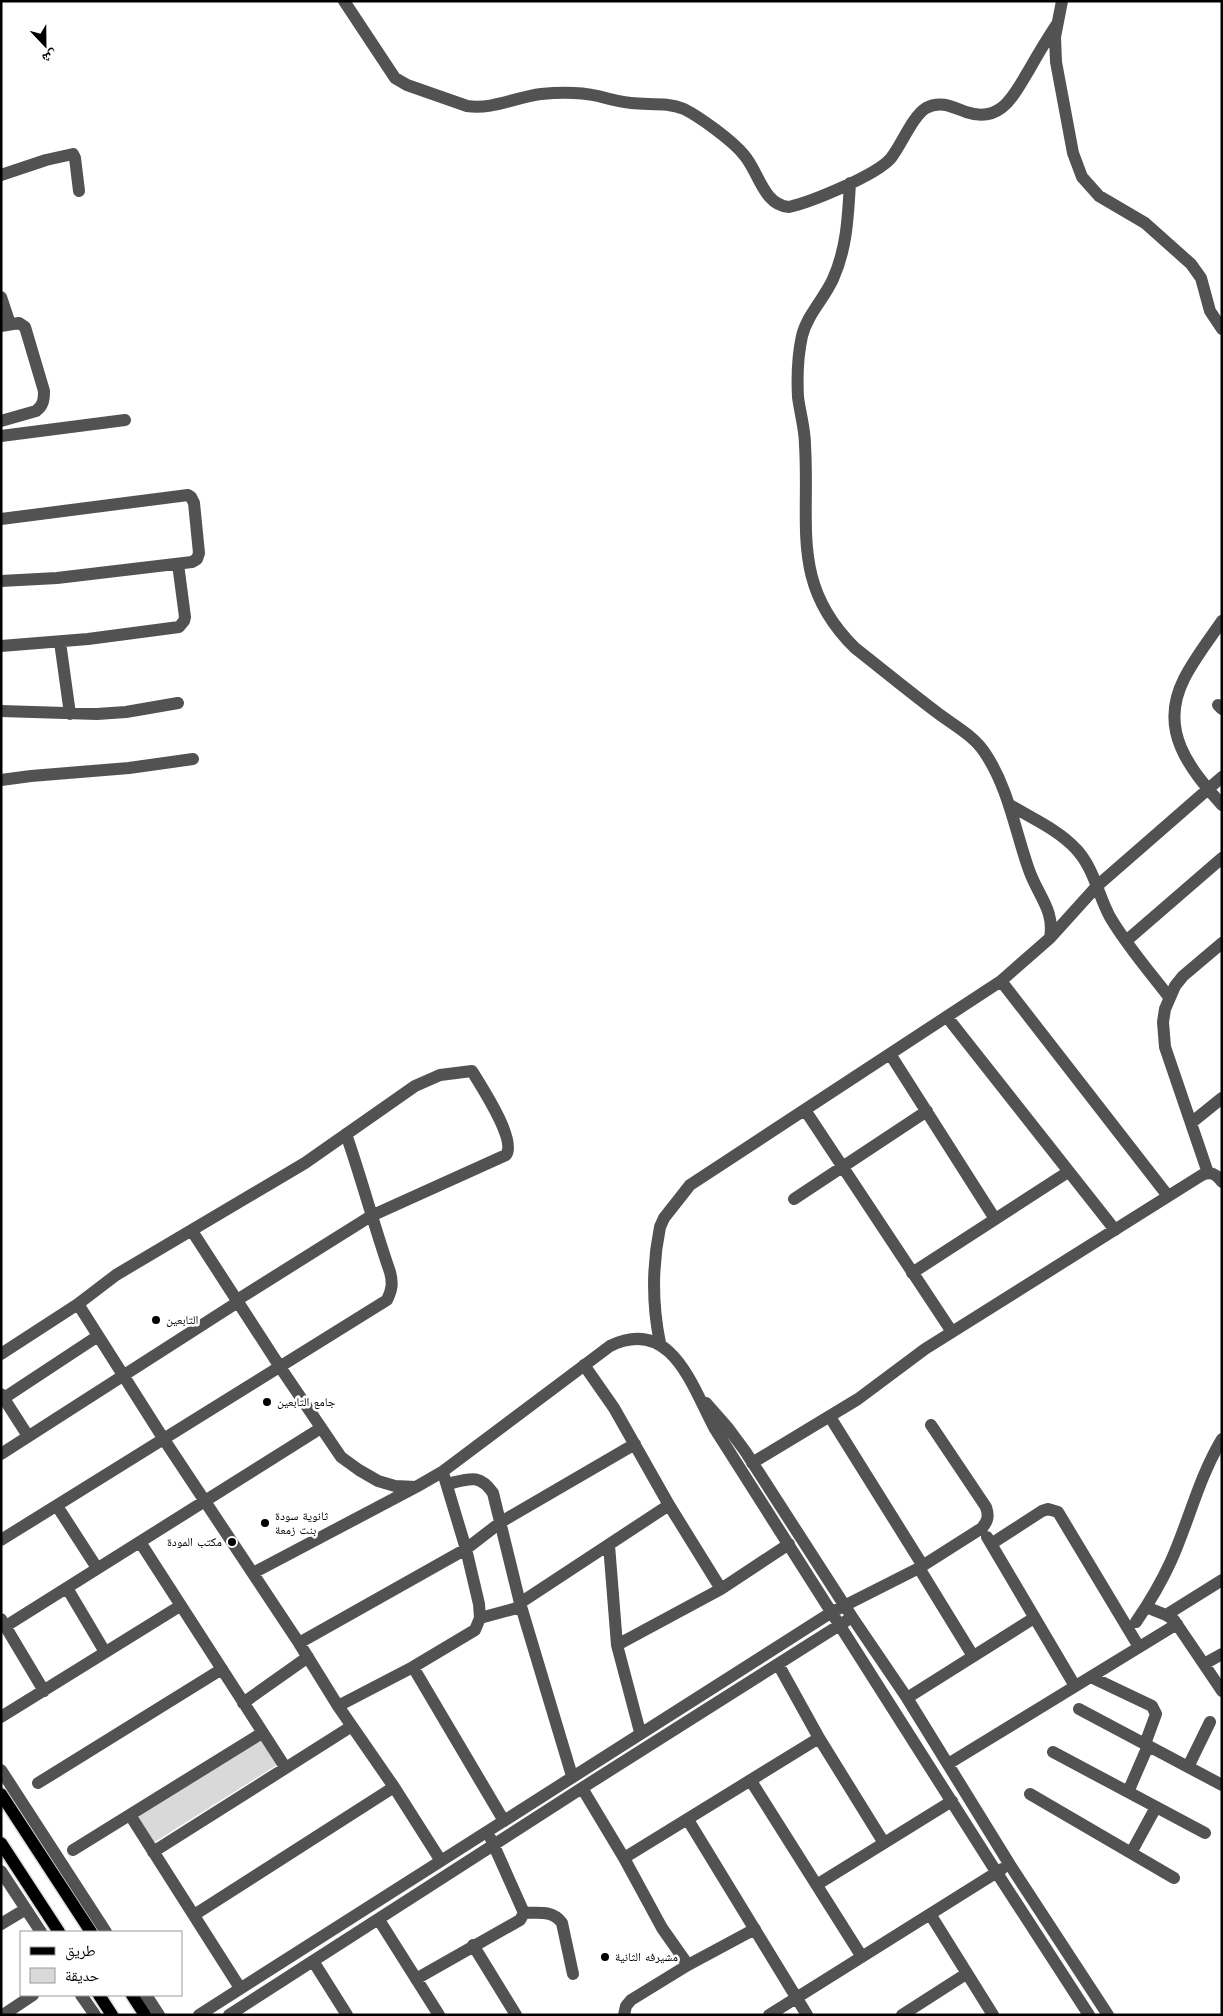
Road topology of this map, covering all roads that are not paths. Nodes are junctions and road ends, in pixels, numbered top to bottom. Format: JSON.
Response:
{"nodes":[{"id":1,"x":344,"y":1,"type":"edge"},
{"id":2,"x":1062,"y":1,"type":"edge"},
{"id":3,"x":1057,"y":24,"type":"junction"},
{"id":4,"x":1,"y":175,"type":"edge"},
{"id":5,"x":850,"y":183,"type":"junction"},
{"id":6,"x":79,"y":191,"type":"dead end"},
{"id":7,"x":1,"y":297,"type":"edge"},
{"id":8,"x":6,"y":325,"type":"edge"},
{"id":9,"x":1222,"y":328,"type":"edge"},
{"id":10,"x":125,"y":420,"type":"dead end"},
{"id":11,"x":1,"y":421,"type":"edge"},
{"id":12,"x":1,"y":436,"type":"edge"},
{"id":13,"x":1,"y":519,"type":"edge"},
{"id":14,"x":178,"y":564,"type":"junction"},
{"id":15,"x":1,"y":581,"type":"edge"},
{"id":16,"x":1222,"y":621,"type":"edge"},
{"id":17,"x":60,"y":642,"type":"junction"},
{"id":18,"x":1,"y":646,"type":"edge"},
{"id":19,"x":178,"y":703,"type":"dead end"},
{"id":20,"x":1,"y":711,"type":"edge"},
{"id":21,"x":70,"y":714,"type":"junction"},
{"id":22,"x":193,"y":759,"type":"dead end"},
{"id":23,"x":1222,"y":777,"type":"edge"},
{"id":24,"x":1,"y":780,"type":"edge"},
{"id":25,"x":1207,"y":788,"type":"junction"},
{"id":26,"x":1010,"y":805,"type":"junction"},
{"id":27,"x":1222,"y":806,"type":"edge"},
{"id":28,"x":1222,"y":858,"type":"edge"},
{"id":29,"x":1096,"y":886,"type":"junction"},
{"id":30,"x":1050,"y":938,"type":"junction"},
{"id":31,"x":1126,"y":941,"type":"junction"},
{"id":32,"x":1222,"y":943,"type":"edge"},
{"id":33,"x":1001,"y":981,"type":"junction"},
{"id":34,"x":1169,"y":997,"type":"junction"},
{"id":35,"x":947,"y":1017,"type":"junction"},
{"id":36,"x":890,"y":1054,"type":"junction"},
{"id":37,"x":1222,"y":1098,"type":"edge"},
{"id":38,"x":805,"y":1110,"type":"junction"},
{"id":39,"x":926,"y":1111,"type":"junction"},
{"id":40,"x":1191,"y":1122,"type":"junction"},
{"id":41,"x":346,"y":1134,"type":"junction"},
{"id":42,"x":843,"y":1167,"type":"junction"},
{"id":43,"x":1068,"y":1172,"type":"junction"},
{"id":44,"x":1208,"y":1173,"type":"junction"},
{"id":45,"x":1222,"y":1182,"type":"edge"},
{"id":46,"x":1168,"y":1196,"type":"junction"},
{"id":47,"x":794,"y":1199,"type":"dead end"},
{"id":48,"x":371,"y":1216,"type":"junction"},
{"id":49,"x":995,"y":1220,"type":"junction"},
{"id":50,"x":1115,"y":1230,"type":"junction"},
{"id":51,"x":192,"y":1231,"type":"junction"},
{"id":52,"x":912,"y":1273,"type":"junction"},
{"id":53,"x":238,"y":1301,"type":"junction"},
{"id":54,"x":78,"y":1304,"type":"junction"},
{"id":55,"x":952,"y":1332,"type":"junction"},
{"id":56,"x":98,"y":1336,"type":"junction"},
{"id":57,"x":660,"y":1344,"type":"junction"},
{"id":58,"x":1,"y":1354,"type":"edge"},
{"id":59,"x":584,"y":1365,"type":"junction"},
{"id":60,"x":280,"y":1367,"type":"junction"},
{"id":61,"x":124,"y":1375,"type":"junction"},
{"id":62,"x":2,"y":1396,"type":"edge"},
{"id":63,"x":699,"y":1396,"type":"junction"},
{"id":64,"x":830,"y":1417,"type":"junction"},
{"id":65,"x":931,"y":1425,"type":"dead end"},
{"id":66,"x":320,"y":1428,"type":"junction"},
{"id":67,"x":28,"y":1436,"type":"junction"},
{"id":68,"x":163,"y":1438,"type":"junction"},
{"id":69,"x":1222,"y":1440,"type":"edge"},
{"id":70,"x":635,"y":1444,"type":"junction"},
{"id":71,"x":1,"y":1454,"type":"edge"},
{"id":72,"x":752,"y":1463,"type":"junction"},
{"id":73,"x":442,"y":1472,"type":"junction"},
{"id":74,"x":447,"y":1484,"type":"junction"},
{"id":75,"x":416,"y":1487,"type":"junction"},
{"id":76,"x":205,"y":1500,"type":"junction"},
{"id":77,"x":670,"y":1505,"type":"junction"},
{"id":78,"x":57,"y":1506,"type":"junction"},
{"id":79,"x":501,"y":1522,"type":"junction"},
{"id":80,"x":982,"y":1528,"type":"junction"},
{"id":81,"x":1,"y":1540,"type":"edge"},
{"id":82,"x":140,"y":1542,"type":"junction"},
{"id":83,"x":789,"y":1544,"type":"junction"},
{"id":84,"x":991,"y":1544,"type":"junction"},
{"id":85,"x":609,"y":1545,"type":"junction"},
{"id":86,"x":466,"y":1549,"type":"junction"},
{"id":87,"x":921,"y":1567,"type":"junction"},
{"id":88,"x":97,"y":1568,"type":"junction"},
{"id":89,"x":253,"y":1573,"type":"junction"},
{"id":90,"x":1222,"y":1580,"type":"edge"},
{"id":91,"x":67,"y":1588,"type":"junction"},
{"id":92,"x":721,"y":1589,"type":"junction"},
{"id":93,"x":520,"y":1603,"type":"junction"},
{"id":94,"x":844,"y":1605,"type":"junction"},
{"id":95,"x":180,"y":1606,"type":"junction"},
{"id":96,"x":1146,"y":1607,"type":"junction"},
{"id":97,"x":832,"y":1612,"type":"junction"},
{"id":98,"x":1166,"y":1614,"type":"junction"},
{"id":99,"x":852,"y":1617,"type":"junction"},
{"id":100,"x":480,"y":1618,"type":"junction"},
{"id":101,"x":1034,"y":1618,"type":"junction"},
{"id":102,"x":3,"y":1622,"type":"edge"},
{"id":103,"x":1136,"y":1622,"type":"dead end"},
{"id":104,"x":1177,"y":1624,"type":"junction"},
{"id":105,"x":840,"y":1625,"type":"junction"},
{"id":106,"x":300,"y":1644,"type":"junction"},
{"id":107,"x":617,"y":1645,"type":"junction"},
{"id":108,"x":1139,"y":1647,"type":"junction"},
{"id":109,"x":105,"y":1652,"type":"junction"},
{"id":110,"x":1222,"y":1654,"type":"edge"},
{"id":111,"x":973,"y":1656,"type":"junction"},
{"id":112,"x":308,"y":1657,"type":"junction"},
{"id":113,"x":778,"y":1664,"type":"junction"},
{"id":114,"x":1204,"y":1664,"type":"junction"},
{"id":115,"x":413,"y":1667,"type":"junction"},
{"id":116,"x":222,"y":1668,"type":"junction"},
{"id":117,"x":1090,"y":1677,"type":"junction"},
{"id":118,"x":1075,"y":1686,"type":"junction"},
{"id":119,"x":44,"y":1691,"type":"junction"},
{"id":120,"x":1222,"y":1691,"type":"edge"},
{"id":121,"x":907,"y":1698,"type":"junction"},
{"id":122,"x":243,"y":1703,"type":"junction"},
{"id":123,"x":338,"y":1706,"type":"junction"},
{"id":124,"x":1078,"y":1709,"type":"dead end"},
{"id":125,"x":1,"y":1716,"type":"edge"},
{"id":126,"x":1210,"y":1722,"type":"dead end"},
{"id":127,"x":352,"y":1726,"type":"junction"},
{"id":128,"x":640,"y":1732,"type":"junction"},
{"id":129,"x":262,"y":1733,"type":"junction"},
{"id":130,"x":819,"y":1738,"type":"junction"},
{"id":131,"x":1146,"y":1745,"type":"junction"},
{"id":132,"x":1053,"y":1752,"type":"dead end"},
{"id":133,"x":948,"y":1764,"type":"junction"},
{"id":134,"x":286,"y":1767,"type":"junction"},
{"id":135,"x":1188,"y":1767,"type":"junction"},
{"id":136,"x":1,"y":1770,"type":"edge"},
{"id":137,"x":572,"y":1776,"type":"junction"},
{"id":138,"x":751,"y":1781,"type":"junction"},
{"id":139,"x":38,"y":1783,"type":"dead end"},
{"id":140,"x":1222,"y":1785,"type":"edge"},
{"id":141,"x":394,"y":1787,"type":"junction"},
{"id":142,"x":582,"y":1788,"type":"junction"},
{"id":143,"x":1128,"y":1792,"type":"junction"},
{"id":144,"x":1,"y":1794,"type":"edge"},
{"id":145,"x":1030,"y":1794,"type":"dead end"},
{"id":146,"x":952,"y":1801,"type":"junction"},
{"id":147,"x":1156,"y":1807,"type":"junction"},
{"id":148,"x":130,"y":1815,"type":"junction"},
{"id":149,"x":688,"y":1820,"type":"junction"},
{"id":150,"x":504,"y":1821,"type":"junction"},
{"id":151,"x":487,"y":1832,"type":"junction"},
{"id":152,"x":1205,"y":1833,"type":"dead end"},
{"id":153,"x":1,"y":1843,"type":"edge"},
{"id":154,"x":884,"y":1843,"type":"junction"},
{"id":155,"x":494,"y":1845,"type":"junction"},
{"id":156,"x":73,"y":1850,"type":"dead end"},
{"id":157,"x":153,"y":1852,"type":"junction"},
{"id":158,"x":1131,"y":1853,"type":"junction"},
{"id":159,"x":624,"y":1858,"type":"junction"},
{"id":160,"x":441,"y":1861,"type":"junction"},
{"id":161,"x":1010,"y":1864,"type":"junction"},
{"id":162,"x":1,"y":1870,"type":"edge"},
{"id":163,"x":997,"y":1873,"type":"junction"},
{"id":164,"x":1174,"y":1878,"type":"dead end"},
{"id":165,"x":818,"y":1884,"type":"junction"},
{"id":166,"x":26,"y":1909,"type":"junction"},
{"id":167,"x":524,"y":1912,"type":"junction"},
{"id":168,"x":930,"y":1914,"type":"junction"},
{"id":169,"x":194,"y":1915,"type":"junction"},
{"id":170,"x":379,"y":1920,"type":"junction"},
{"id":171,"x":1,"y":1924,"type":"edge"},
{"id":172,"x":755,"y":1929,"type":"junction"},
{"id":173,"x":40,"y":1931,"type":"edge"},
{"id":174,"x":58,"y":1931,"type":"edge"},
{"id":175,"x":90,"y":1931,"type":"edge"},
{"id":176,"x":105,"y":1931,"type":"edge"},
{"id":177,"x":473,"y":1945,"type":"junction"},
{"id":178,"x":862,"y":1957,"type":"junction"},
{"id":179,"x":313,"y":1961,"type":"junction"},
{"id":180,"x":688,"y":1965,"type":"junction"},
{"id":181,"x":572,"y":1974,"type":"dead end"},
{"id":182,"x":966,"y":1974,"type":"junction"},
{"id":183,"x":416,"y":1979,"type":"junction"},
{"id":184,"x":240,"y":1988,"type":"junction"},
{"id":185,"x":32,"y":1996,"type":"edge"},
{"id":186,"x":82,"y":1996,"type":"edge"},
{"id":187,"x":100,"y":1996,"type":"edge"},
{"id":188,"x":133,"y":1996,"type":"edge"},
{"id":189,"x":147,"y":1996,"type":"edge"},
{"id":190,"x":797,"y":1998,"type":"junction"},
{"id":191,"x":3,"y":2015,"type":"edge"},
{"id":192,"x":95,"y":2015,"type":"edge"},
{"id":193,"x":112,"y":2015,"type":"edge"},
{"id":194,"x":145,"y":2015,"type":"edge"},
{"id":195,"x":159,"y":2015,"type":"edge"},
{"id":196,"x":199,"y":2015,"type":"edge"},
{"id":197,"x":229,"y":2015,"type":"edge"},
{"id":198,"x":347,"y":2015,"type":"edge"},
{"id":199,"x":439,"y":2015,"type":"edge"},
{"id":200,"x":516,"y":2015,"type":"edge"},
{"id":201,"x":624,"y":2015,"type":"edge"},
{"id":202,"x":769,"y":2015,"type":"edge"},
{"id":203,"x":807,"y":2015,"type":"edge"},
{"id":204,"x":902,"y":2015,"type":"edge"},
{"id":205,"x":993,"y":2015,"type":"edge"},
{"id":206,"x":1089,"y":2015,"type":"edge"},
{"id":207,"x":1108,"y":2015,"type":"edge"}],
"edges":[{"from":1,"to":5,"type":"street"},
{"from":2,"to":3,"type":"street"},
{"from":3,"to":5,"type":"street"},
{"from":3,"to":9,"type":"street"},
{"from":4,"to":6,"type":"street"},
{"from":5,"to":26,"type":"street"},
{"from":7,"to":8,"type":"street"},
{"from":8,"to":11,"type":"street"},
{"from":10,"to":12,"type":"street"},
{"from":13,"to":14,"type":"street"},
{"from":14,"to":15,"type":"street"},
{"from":14,"to":17,"type":"street"},
{"from":16,"to":25,"type":"street"},
{"from":17,"to":18,"type":"street"},
{"from":17,"to":21,"type":"street"},
{"from":19,"to":21,"type":"street"},
{"from":20,"to":21,"type":"street"},
{"from":22,"to":24,"type":"street"},
{"from":23,"to":25,"type":"street"},
{"from":25,"to":27,"type":"street"},
{"from":25,"to":29,"type":"street"},
{"from":26,"to":29,"type":"street"},
{"from":26,"to":30,"type":"street"},
{"from":28,"to":31,"type":"street"},
{"from":29,"to":30,"type":"street"},
{"from":29,"to":31,"type":"street"},
{"from":30,"to":33,"type":"street"},
{"from":31,"to":34,"type":"street"},
{"from":32,"to":34,"type":"street"},
{"from":33,"to":35,"type":"street"},
{"from":33,"to":46,"type":"street"},
{"from":34,"to":40,"type":"street"},
{"from":35,"to":36,"type":"street"},
{"from":35,"to":43,"type":"street"},
{"from":36,"to":38,"type":"street"},
{"from":36,"to":39,"type":"street"},
{"from":37,"to":40,"type":"street"},
{"from":38,"to":42,"type":"street"},
{"from":38,"to":57,"type":"street"},
{"from":39,"to":42,"type":"street"},
{"from":39,"to":49,"type":"street"},
{"from":40,"to":44,"type":"street"},
{"from":41,"to":48,"type":"street"},
{"from":41,"to":48,"type":"street"},
{"from":41,"to":51,"type":"street"},
{"from":42,"to":47,"type":"street"},
{"from":42,"to":52,"type":"street"},
{"from":43,"to":49,"type":"street"},
{"from":43,"to":50,"type":"street"},
{"from":44,"to":45,"type":"street"},
{"from":44,"to":46,"type":"street"},
{"from":46,"to":50,"type":"street"},
{"from":48,"to":53,"type":"street"},
{"from":48,"to":60,"type":"street"},
{"from":49,"to":52,"type":"street"},
{"from":50,"to":55,"type":"street"},
{"from":51,"to":53,"type":"street"},
{"from":51,"to":54,"type":"street"},
{"from":52,"to":55,"type":"street"},
{"from":53,"to":60,"type":"street"},
{"from":53,"to":61,"type":"street"},
{"from":54,"to":56,"type":"street"},
{"from":54,"to":58,"type":"street"},
{"from":55,"to":64,"type":"street"},
{"from":56,"to":61,"type":"street"},
{"from":56,"to":62,"type":"street"},
{"from":57,"to":59,"type":"street"},
{"from":57,"to":63,"type":"street"},
{"from":59,"to":70,"type":"street"},
{"from":59,"to":73,"type":"street"},
{"from":60,"to":66,"type":"street"},
{"from":60,"to":68,"type":"street"},
{"from":61,"to":67,"type":"street"},
{"from":61,"to":68,"type":"street"},
{"from":62,"to":67,"type":"street"},
{"from":63,"to":72,"type":"street"},
{"from":63,"to":83,"type":"street"},
{"from":64,"to":72,"type":"street"},
{"from":64,"to":87,"type":"street"},
{"from":65,"to":80,"type":"street"},
{"from":66,"to":75,"type":"street"},
{"from":66,"to":76,"type":"street"},
{"from":67,"to":71,"type":"street"},
{"from":68,"to":76,"type":"street"},
{"from":68,"to":78,"type":"street"},
{"from":69,"to":96,"type":"street"},
{"from":70,"to":77,"type":"street"},
{"from":70,"to":79,"type":"street"},
{"from":72,"to":94,"type":"street"},
{"from":73,"to":74,"type":"street"},
{"from":73,"to":75,"type":"street"},
{"from":74,"to":79,"type":"street"},
{"from":74,"to":86,"type":"street"},
{"from":75,"to":89,"type":"street"},
{"from":76,"to":82,"type":"street"},
{"from":76,"to":89,"type":"street"},
{"from":77,"to":85,"type":"street"},
{"from":77,"to":92,"type":"street"},
{"from":78,"to":81,"type":"street"},
{"from":78,"to":88,"type":"street"},
{"from":79,"to":86,"type":"street"},
{"from":79,"to":93,"type":"street"},
{"from":80,"to":84,"type":"street"},
{"from":80,"to":87,"type":"street"},
{"from":82,"to":88,"type":"street"},
{"from":82,"to":95,"type":"street"},
{"from":83,"to":92,"type":"street"},
{"from":83,"to":97,"type":"street"},
{"from":84,"to":101,"type":"street"},
{"from":84,"to":108,"type":"street"},
{"from":85,"to":93,"type":"street"},
{"from":85,"to":107,"type":"street"},
{"from":86,"to":100,"type":"street"},
{"from":86,"to":106,"type":"street"},
{"from":87,"to":94,"type":"street"},
{"from":87,"to":111,"type":"street"},
{"from":88,"to":91,"type":"street"},
{"from":89,"to":106,"type":"street"},
{"from":90,"to":98,"type":"street"},
{"from":91,"to":102,"type":"street"},
{"from":91,"to":109,"type":"street"},
{"from":92,"to":107,"type":"street"},
{"from":93,"to":100,"type":"street"},
{"from":93,"to":137,"type":"street"},
{"from":94,"to":97,"type":"street"},
{"from":94,"to":99,"type":"street"},
{"from":95,"to":109,"type":"street"},
{"from":95,"to":116,"type":"street"},
{"from":96,"to":98,"type":"street"},
{"from":96,"to":103,"type":"street"},
{"from":97,"to":105,"type":"street"},
{"from":97,"to":128,"type":"street"},
{"from":98,"to":104,"type":"street"},
{"from":99,"to":105,"type":"street"},
{"from":99,"to":121,"type":"street"},
{"from":100,"to":115,"type":"street"},
{"from":101,"to":111,"type":"street"},
{"from":101,"to":118,"type":"street"},
{"from":102,"to":119,"type":"street"},
{"from":104,"to":108,"type":"street"},
{"from":104,"to":114,"type":"street"},
{"from":105,"to":113,"type":"street"},
{"from":105,"to":146,"type":"street"},
{"from":106,"to":112,"type":"street"},
{"from":107,"to":128,"type":"street"},
{"from":108,"to":117,"type":"street"},
{"from":109,"to":119,"type":"street"},
{"from":110,"to":114,"type":"street"},
{"from":111,"to":121,"type":"street"},
{"from":112,"to":122,"type":"street"},
{"from":112,"to":123,"type":"street"},
{"from":113,"to":130,"type":"street"},
{"from":113,"to":142,"type":"street"},
{"from":114,"to":120,"type":"street"},
{"from":115,"to":123,"type":"street"},
{"from":115,"to":150,"type":"street"},
{"from":116,"to":122,"type":"street"},
{"from":116,"to":139,"type":"street"},
{"from":117,"to":118,"type":"street"},
{"from":117,"to":131,"type":"street"},
{"from":118,"to":133,"type":"street"},
{"from":119,"to":125,"type":"street"},
{"from":121,"to":133,"type":"street"},
{"from":122,"to":129,"type":"street"},
{"from":123,"to":127,"type":"street"},
{"from":124,"to":131,"type":"street"},
{"from":126,"to":135,"type":"street"},
{"from":127,"to":134,"type":"street"},
{"from":127,"to":141,"type":"street"},
{"from":128,"to":137,"type":"street"},
{"from":129,"to":134,"type":"street"},
{"from":129,"to":148,"type":"street"},
{"from":130,"to":138,"type":"street"},
{"from":130,"to":154,"type":"street"},
{"from":131,"to":135,"type":"street"},
{"from":131,"to":143,"type":"street"},
{"from":132,"to":143,"type":"street"},
{"from":133,"to":161,"type":"street"},
{"from":134,"to":157,"type":"street"},
{"from":135,"to":140,"type":"street"},
{"from":136,"to":176,"type":"street"},
{"from":137,"to":150,"type":"street"},
{"from":138,"to":149,"type":"street"},
{"from":138,"to":165,"type":"street"},
{"from":141,"to":160,"type":"street"},
{"from":141,"to":169,"type":"street"},
{"from":142,"to":155,"type":"street"},
{"from":142,"to":159,"type":"street"},
{"from":143,"to":147,"type":"street"},
{"from":144,"to":175,"type":"main road"},
{"from":145,"to":158,"type":"street"},
{"from":146,"to":154,"type":"street"},
{"from":146,"to":163,"type":"street"},
{"from":147,"to":152,"type":"street"},
{"from":147,"to":158,"type":"street"},
{"from":148,"to":156,"type":"street"},
{"from":148,"to":157,"type":"street"},
{"from":149,"to":159,"type":"street"},
{"from":149,"to":172,"type":"street"},
{"from":150,"to":151,"type":"street"},
{"from":151,"to":155,"type":"street"},
{"from":151,"to":160,"type":"street"},
{"from":153,"to":174,"type":"main road"},
{"from":154,"to":165,"type":"street"},
{"from":155,"to":167,"type":"street"},
{"from":155,"to":170,"type":"street"},
{"from":157,"to":169,"type":"street"},
{"from":158,"to":164,"type":"street"},
{"from":159,"to":180,"type":"street"},
{"from":160,"to":184,"type":"street"},
{"from":161,"to":163,"type":"street"},
{"from":161,"to":207,"type":"street"},
{"from":162,"to":166,"type":"street"},
{"from":163,"to":168,"type":"street"},
{"from":163,"to":206,"type":"street"},
{"from":165,"to":178,"type":"street"},
{"from":166,"to":171,"type":"street"},
{"from":166,"to":173,"type":"street"},
{"from":167,"to":177,"type":"street"},
{"from":167,"to":181,"type":"street"},
{"from":168,"to":178,"type":"street"},
{"from":168,"to":182,"type":"street"},
{"from":169,"to":184,"type":"street"},
{"from":170,"to":179,"type":"street"},
{"from":170,"to":183,"type":"street"},
{"from":172,"to":180,"type":"street"},
{"from":172,"to":190,"type":"street"},
{"from":177,"to":183,"type":"street"},
{"from":177,"to":200,"type":"street"},
{"from":178,"to":190,"type":"street"},
{"from":179,"to":197,"type":"street"},
{"from":179,"to":198,"type":"street"},
{"from":180,"to":201,"type":"street"},
{"from":182,"to":204,"type":"street"},
{"from":182,"to":205,"type":"street"},
{"from":183,"to":199,"type":"street"},
{"from":184,"to":196,"type":"street"},
{"from":185,"to":191,"type":"street"},
{"from":186,"to":192,"type":"street"},
{"from":187,"to":193,"type":"main road"},
{"from":188,"to":194,"type":"main road"},
{"from":189,"to":195,"type":"street"},
{"from":190,"to":202,"type":"street"},
{"from":190,"to":203,"type":"street"}]}
